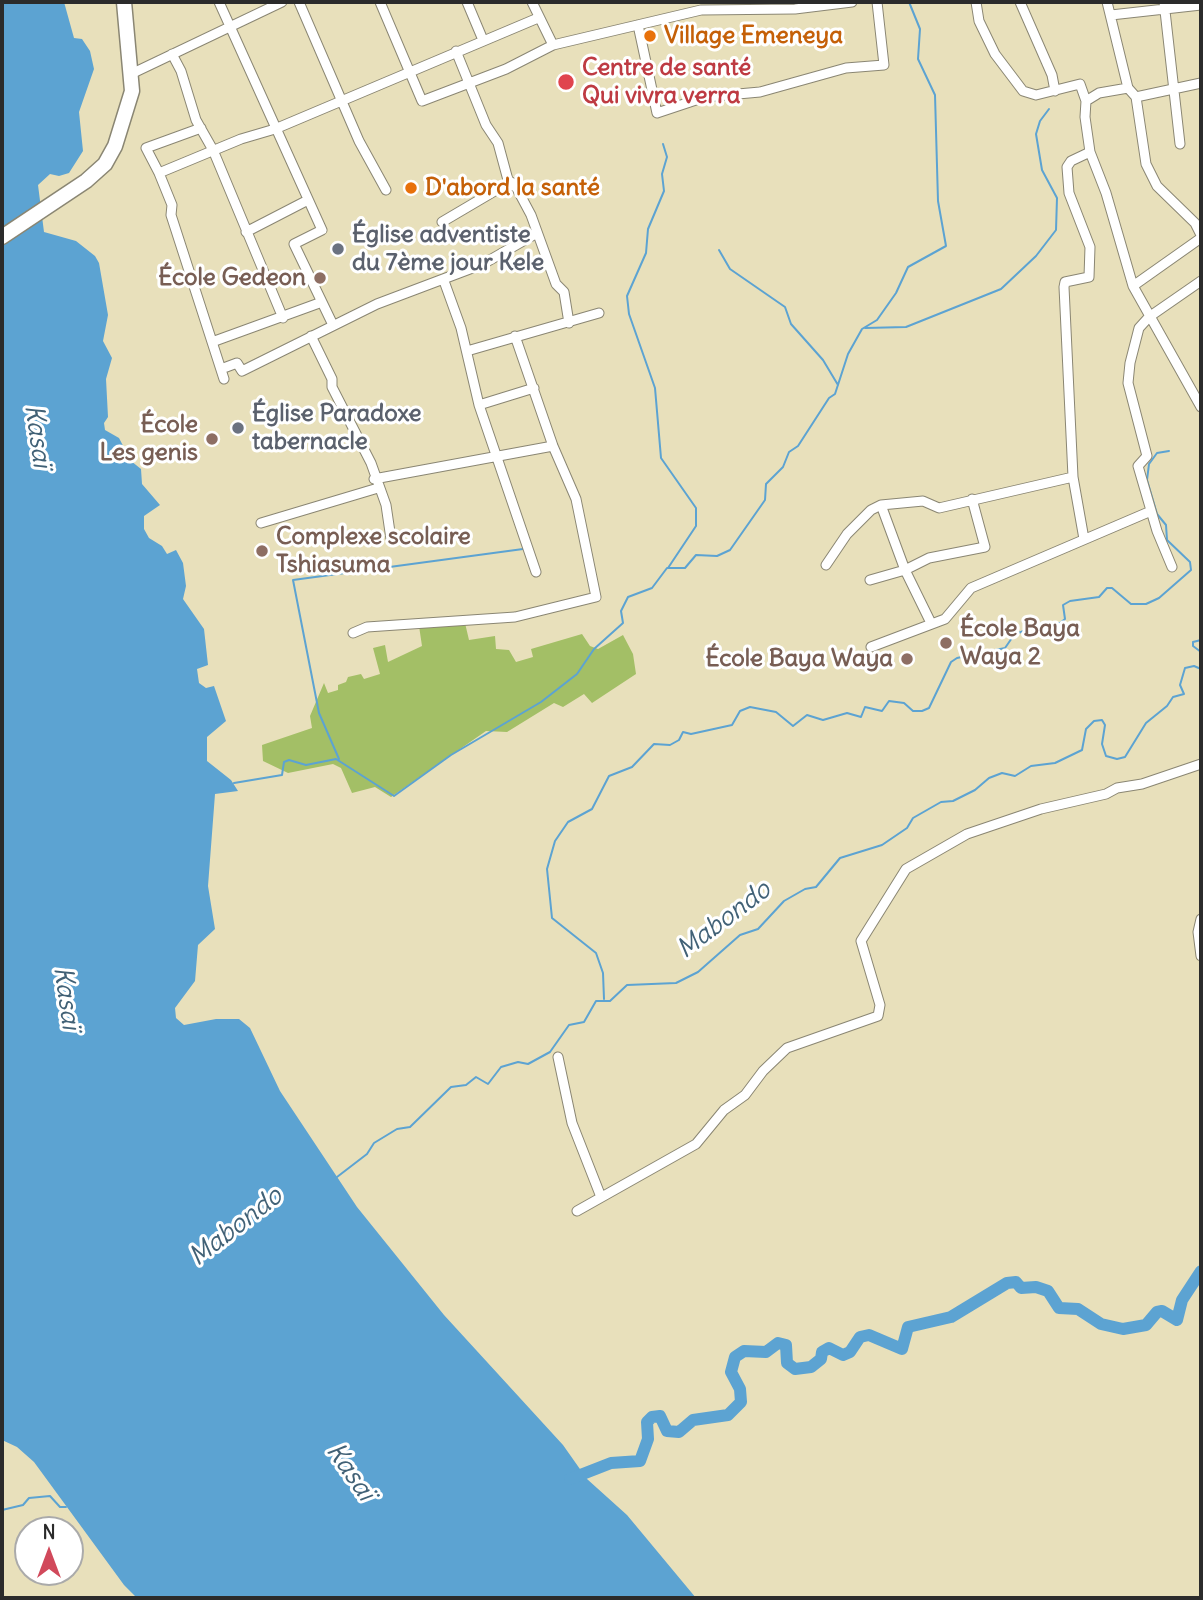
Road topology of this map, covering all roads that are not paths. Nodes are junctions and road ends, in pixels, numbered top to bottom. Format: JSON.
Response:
{"nodes":[{"id":1,"x":124,"y":2,"type":"edge"},
{"id":2,"x":219,"y":2,"type":"edge"},
{"id":3,"x":282,"y":2,"type":"edge"},
{"id":4,"x":299,"y":2,"type":"edge"},
{"id":5,"x":380,"y":2,"type":"edge"},
{"id":6,"x":467,"y":2,"type":"edge"},
{"id":7,"x":532,"y":2,"type":"edge"},
{"id":8,"x":852,"y":2,"type":"edge"},
{"id":9,"x":877,"y":2,"type":"edge"},
{"id":10,"x":976,"y":2,"type":"edge"},
{"id":11,"x":1020,"y":2,"type":"edge"},
{"id":12,"x":1107,"y":2,"type":"edge"},
{"id":13,"x":836,"y":3,"type":"edge"},
{"id":14,"x":1165,"y":5,"type":"edge"},
{"id":15,"x":1201,"y":5,"type":"edge"},
{"id":16,"x":1111,"y":15,"type":"junction"},
{"id":17,"x":538,"y":18,"type":"junction"},
{"id":18,"x":638,"y":25,"type":"junction"},
{"id":19,"x":230,"y":27,"type":"junction"},
{"id":20,"x":483,"y":40,"type":"junction"},
{"id":21,"x":553,"y":45,"type":"junction"},
{"id":22,"x":456,"y":51,"type":"junction"},
{"id":23,"x":172,"y":54,"type":"junction"},
{"id":24,"x":409,"y":72,"type":"junction"},
{"id":25,"x":131,"y":74,"type":"junction"},
{"id":26,"x":1201,"y":83,"type":"edge"},
{"id":27,"x":468,"y":85,"type":"junction"},
{"id":28,"x":1128,"y":88,"type":"junction"},
{"id":29,"x":1174,"y":88,"type":"junction"},
{"id":30,"x":1055,"y":90,"type":"junction"},
{"id":31,"x":1136,"y":97,"type":"junction"},
{"id":32,"x":343,"y":101,"type":"junction"},
{"id":33,"x":1086,"y":101,"type":"junction"},
{"id":34,"x":201,"y":128,"type":"junction"},
{"id":35,"x":275,"y":129,"type":"junction"},
{"id":36,"x":1180,"y":144,"type":"dead end"},
{"id":37,"x":213,"y":150,"type":"junction"},
{"id":38,"x":1090,"y":152,"type":"junction"},
{"id":39,"x":159,"y":173,"type":"junction"},
{"id":40,"x":515,"y":185,"type":"junction"},
{"id":41,"x":386,"y":190,"type":"dead end"},
{"id":42,"x":309,"y":200,"type":"junction"},
{"id":43,"x":442,"y":222,"type":"dead end"},
{"id":44,"x":246,"y":232,"type":"junction"},
{"id":45,"x":537,"y":233,"type":"junction"},
{"id":46,"x":1201,"y":236,"type":"edge"},
{"id":47,"x":2,"y":237,"type":"edge"},
{"id":48,"x":443,"y":281,"type":"junction"},
{"id":49,"x":1201,"y":281,"type":"edge"},
{"id":50,"x":1133,"y":286,"type":"junction"},
{"id":51,"x":322,"y":302,"type":"junction"},
{"id":52,"x":599,"y":313,"type":"dead end"},
{"id":53,"x":1149,"y":317,"type":"junction"},
{"id":54,"x":282,"y":318,"type":"junction"},
{"id":55,"x":569,"y":323,"type":"junction"},
{"id":56,"x":333,"y":325,"type":"junction"},
{"id":57,"x":311,"y":336,"type":"junction"},
{"id":58,"x":515,"y":337,"type":"junction"},
{"id":59,"x":212,"y":342,"type":"junction"},
{"id":60,"x":467,"y":351,"type":"junction"},
{"id":61,"x":534,"y":388,"type":"junction"},
{"id":62,"x":479,"y":405,"type":"junction"},
{"id":63,"x":1201,"y":407,"type":"edge"},
{"id":64,"x":553,"y":446,"type":"junction"},
{"id":65,"x":497,"y":457,"type":"junction"},
{"id":66,"x":1073,"y":477,"type":"junction"},
{"id":67,"x":376,"y":483,"type":"junction"},
{"id":68,"x":972,"y":499,"type":"junction"},
{"id":69,"x":881,"y":505,"type":"junction"},
{"id":70,"x":1151,"y":511,"type":"junction"},
{"id":71,"x":261,"y":523,"type":"dead end"},
{"id":72,"x":391,"y":539,"type":"dead end"},
{"id":73,"x":1084,"y":539,"type":"junction"},
{"id":74,"x":826,"y":565,"type":"dead end"},
{"id":75,"x":1172,"y":567,"type":"dead end"},
{"id":76,"x":905,"y":570,"type":"junction"},
{"id":77,"x":536,"y":572,"type":"dead end"},
{"id":78,"x":870,"y":580,"type":"dead end"},
{"id":79,"x":931,"y":623,"type":"junction"},
{"id":80,"x":354,"y":633,"type":"dead end"},
{"id":81,"x":871,"y":647,"type":"dead end"},
{"id":82,"x":1201,"y":764,"type":"edge"},
{"id":83,"x":1201,"y":919,"type":"edge"},
{"id":84,"x":1201,"y":956,"type":"edge"},
{"id":85,"x":558,"y":1057,"type":"dead end"},
{"id":86,"x":601,"y":1197,"type":"junction"},
{"id":87,"x":577,"y":1211,"type":"dead end"}],
"edges":[{"from":1,"to":25,"type":"main road"},
{"from":2,"to":19,"type":"street"},
{"from":3,"to":19,"type":"street"},
{"from":4,"to":32,"type":"street"},
{"from":5,"to":24,"type":"street"},
{"from":6,"to":20,"type":"street"},
{"from":7,"to":17,"type":"street"},
{"from":8,"to":13,"type":"street"},
{"from":9,"to":18,"type":"street"},
{"from":10,"to":30,"type":"street"},
{"from":11,"to":30,"type":"street"},
{"from":12,"to":16,"type":"street"},
{"from":13,"to":18,"type":"street"},
{"from":14,"to":15,"type":"street"},
{"from":14,"to":16,"type":"street"},
{"from":14,"to":29,"type":"street"},
{"from":16,"to":28,"type":"street"},
{"from":17,"to":20,"type":"street"},
{"from":17,"to":21,"type":"street"},
{"from":18,"to":21,"type":"street"},
{"from":19,"to":23,"type":"street"},
{"from":19,"to":35,"type":"street"},
{"from":20,"to":22,"type":"street"},
{"from":21,"to":27,"type":"street"},
{"from":22,"to":24,"type":"street"},
{"from":22,"to":27,"type":"street"},
{"from":23,"to":25,"type":"street"},
{"from":23,"to":34,"type":"street"},
{"from":24,"to":27,"type":"street"},
{"from":24,"to":32,"type":"street"},
{"from":25,"to":47,"type":"main road"},
{"from":26,"to":29,"type":"street"},
{"from":27,"to":40,"type":"street"},
{"from":28,"to":31,"type":"street"},
{"from":28,"to":33,"type":"street"},
{"from":29,"to":31,"type":"street"},
{"from":29,"to":36,"type":"street"},
{"from":30,"to":33,"type":"street"},
{"from":31,"to":46,"type":"street"},
{"from":32,"to":35,"type":"street"},
{"from":32,"to":41,"type":"street"},
{"from":33,"to":38,"type":"street"},
{"from":34,"to":37,"type":"street"},
{"from":34,"to":39,"type":"street"},
{"from":35,"to":37,"type":"street"},
{"from":35,"to":42,"type":"street"},
{"from":37,"to":39,"type":"street"},
{"from":37,"to":44,"type":"street"},
{"from":38,"to":50,"type":"street"},
{"from":38,"to":66,"type":"street"},
{"from":39,"to":59,"type":"street"},
{"from":40,"to":43,"type":"street"},
{"from":40,"to":45,"type":"street"},
{"from":42,"to":44,"type":"street"},
{"from":42,"to":51,"type":"street"},
{"from":44,"to":54,"type":"street"},
{"from":45,"to":48,"type":"street"},
{"from":45,"to":55,"type":"street"},
{"from":46,"to":50,"type":"street"},
{"from":48,"to":56,"type":"street"},
{"from":48,"to":60,"type":"street"},
{"from":49,"to":53,"type":"street"},
{"from":50,"to":53,"type":"street"},
{"from":51,"to":54,"type":"street"},
{"from":51,"to":56,"type":"street"},
{"from":52,"to":55,"type":"street"},
{"from":53,"to":63,"type":"street"},
{"from":53,"to":70,"type":"street"},
{"from":54,"to":59,"type":"street"},
{"from":55,"to":58,"type":"street"},
{"from":56,"to":57,"type":"street"},
{"from":57,"to":59,"type":"street"},
{"from":57,"to":67,"type":"street"},
{"from":58,"to":60,"type":"street"},
{"from":58,"to":61,"type":"street"},
{"from":60,"to":62,"type":"street"},
{"from":61,"to":62,"type":"street"},
{"from":61,"to":64,"type":"street"},
{"from":62,"to":65,"type":"street"},
{"from":64,"to":65,"type":"street"},
{"from":64,"to":80,"type":"street"},
{"from":65,"to":67,"type":"street"},
{"from":65,"to":77,"type":"street"},
{"from":66,"to":68,"type":"street"},
{"from":66,"to":73,"type":"street"},
{"from":67,"to":71,"type":"street"},
{"from":67,"to":72,"type":"street"},
{"from":68,"to":69,"type":"street"},
{"from":68,"to":76,"type":"street"},
{"from":69,"to":74,"type":"street"},
{"from":69,"to":76,"type":"street"},
{"from":70,"to":73,"type":"street"},
{"from":70,"to":75,"type":"street"},
{"from":73,"to":79,"type":"street"},
{"from":76,"to":78,"type":"street"},
{"from":76,"to":79,"type":"street"},
{"from":79,"to":81,"type":"street"},
{"from":82,"to":86,"type":"street"},
{"from":83,"to":84,"type":"street"},
{"from":85,"to":86,"type":"street"},
{"from":86,"to":87,"type":"street"}]}
